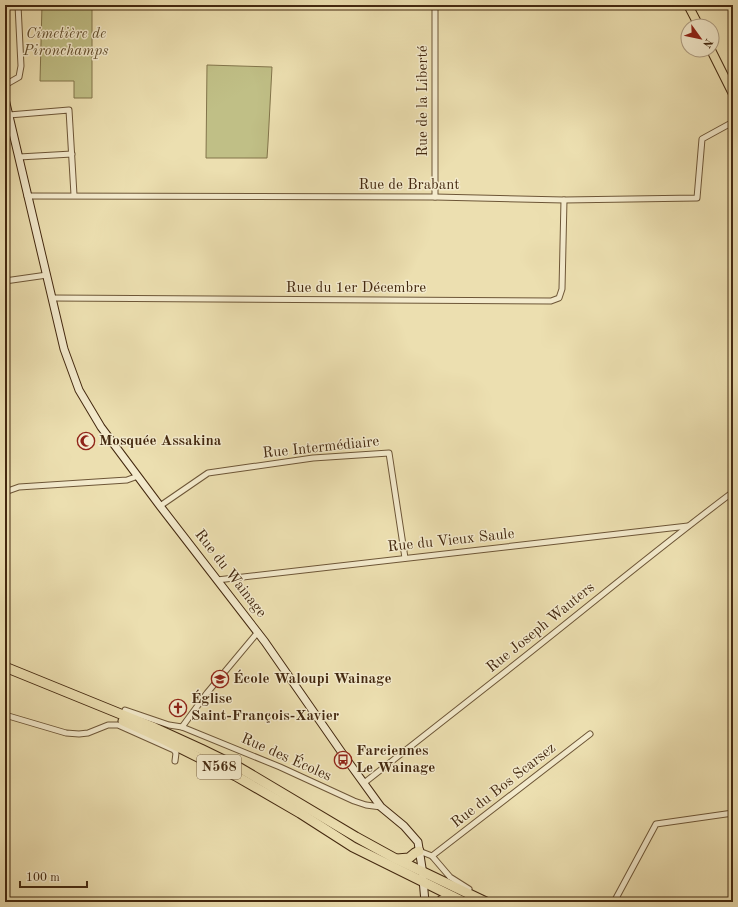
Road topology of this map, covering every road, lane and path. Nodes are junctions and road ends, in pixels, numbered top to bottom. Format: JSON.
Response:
{"nodes":[{"id":1,"x":18,"y":5,"type":"edge"},
{"id":2,"x":435,"y":5,"type":"edge"},
{"id":3,"x":688,"y":5,"type":"edge"},
{"id":4,"x":695,"y":18,"type":"edge"},
{"id":5,"x":715,"y":58,"type":"edge"},
{"id":6,"x":5,"y":85,"type":"edge"},
{"id":7,"x":733,"y":94,"type":"edge"},
{"id":8,"x":5,"y":99,"type":"edge"},
{"id":9,"x":9,"y":115,"type":"junction"},
{"id":10,"x":733,"y":122,"type":"edge"},
{"id":11,"x":72,"y":154,"type":"junction"},
{"id":12,"x":19,"y":157,"type":"junction"},
{"id":13,"x":28,"y":196,"type":"junction"},
{"id":14,"x":74,"y":196,"type":"junction"},
{"id":15,"x":435,"y":197,"type":"junction"},
{"id":16,"x":564,"y":200,"type":"junction"},
{"id":17,"x":47,"y":275,"type":"junction"},
{"id":18,"x":5,"y":281,"type":"edge"},
{"id":19,"x":52,"y":298,"type":"junction"},
{"id":20,"x":138,"y":476,"type":"junction"},
{"id":21,"x":5,"y":492,"type":"edge"},
{"id":22,"x":733,"y":492,"type":"edge"},
{"id":23,"x":160,"y":506,"type":"junction"},
{"id":24,"x":688,"y":526,"type":"junction"},
{"id":25,"x":404,"y":558,"type":"junction"},
{"id":26,"x":217,"y":580,"type":"junction"},
{"id":27,"x":258,"y":632,"type":"junction"},
{"id":28,"x":5,"y":667,"type":"edge"},
{"id":29,"x":5,"y":674,"type":"edge"},
{"id":30,"x":125,"y":710,"type":"dead end"},
{"id":31,"x":5,"y":715,"type":"edge"},
{"id":32,"x":182,"y":727,"type":"junction"},
{"id":33,"x":590,"y":734,"type":"dead end"},
{"id":34,"x":175,"y":761,"type":"dead end"},
{"id":35,"x":364,"y":783,"type":"junction"},
{"id":36,"x":381,"y":807,"type":"junction"},
{"id":37,"x":733,"y":813,"type":"edge"},
{"id":38,"x":419,"y":851,"type":"junction"},
{"id":39,"x":432,"y":856,"type":"junction"},
{"id":40,"x":396,"y":859,"type":"junction"},
{"id":41,"x":423,"y":872,"type":"junction"},
{"id":42,"x":423,"y":882,"type":"junction"},
{"id":43,"x":469,"y":889,"type":"dead end"},
{"id":44,"x":453,"y":897,"type":"junction"},
{"id":45,"x":425,"y":902,"type":"edge"},
{"id":46,"x":440,"y":902,"type":"edge"},
{"id":47,"x":464,"y":902,"type":"edge"},
{"id":48,"x":486,"y":902,"type":"edge"},
{"id":49,"x":614,"y":902,"type":"edge"}],
"edges":[{"from":1,"to":6,"type":"street"},
{"from":2,"to":15,"type":"street","name":"Rue de la Liberté"},
{"from":3,"to":4,"type":"main road"},
{"from":5,"to":7,"type":"main road"},
{"from":8,"to":9,"type":"street","name":"Rue du Wainage"},
{"from":9,"to":11,"type":"street"},
{"from":9,"to":12,"type":"street","name":"Rue du Wainage"},
{"from":10,"to":16,"type":"street","name":"Rue de Brabant"},
{"from":11,"to":12,"type":"street"},
{"from":11,"to":14,"type":"street"},
{"from":12,"to":13,"type":"street","name":"Rue du Wainage"},
{"from":13,"to":14,"type":"street","name":"Rue de Brabant"},
{"from":13,"to":17,"type":"street","name":"Rue du Wainage"},
{"from":14,"to":15,"type":"street","name":"Rue de Brabant"},
{"from":15,"to":16,"type":"street","name":"Rue de Brabant"},
{"from":16,"to":19,"type":"street","name":"Rue du 1er Décembre"},
{"from":17,"to":18,"type":"street"},
{"from":17,"to":19,"type":"street","name":"Rue du Wainage"},
{"from":19,"to":20,"type":"street","name":"Rue du Wainage"},
{"from":20,"to":21,"type":"street"},
{"from":20,"to":23,"type":"street","name":"Rue du Wainage"},
{"from":22,"to":24,"type":"street","name":"Rue Joseph Wauters"},
{"from":23,"to":25,"type":"street","name":"Rue Intermédiaire"},
{"from":23,"to":26,"type":"street","name":"Rue du Wainage"},
{"from":24,"to":25,"type":"street","name":"Rue du Vieux Saule"},
{"from":24,"to":35,"type":"street","name":"Rue Joseph Wauters"},
{"from":25,"to":26,"type":"street","name":"Rue du Vieux Saule"},
{"from":26,"to":27,"type":"street","name":"Rue du Wainage"},
{"from":27,"to":32,"type":"street"},
{"from":27,"to":35,"type":"street","name":"Rue du Wainage"},
{"from":28,"to":40,"type":"highway","number":"N568"},
{"from":29,"to":42,"type":"highway","number":"N568"},
{"from":30,"to":32,"type":"street","name":"Rue des Écoles"},
{"from":31,"to":34,"type":"street"},
{"from":32,"to":36,"type":"street","name":"Rue des Écoles"},
{"from":33,"to":39,"type":"street","name":"Rue du Bos Scarsez"},
{"from":35,"to":36,"type":"street","name":"Rue du Wainage"},
{"from":36,"to":38,"type":"street","name":"Rue du Wainage"},
{"from":37,"to":49,"type":"street"},
{"from":38,"to":39,"type":"street"},
{"from":38,"to":40,"type":"highway"},
{"from":38,"to":41,"type":"street","name":"Rue du Wainage"},
{"from":39,"to":43,"type":"street"},
{"from":40,"to":41,"type":"highway","number":"N568"},
{"from":41,"to":42,"type":"street","name":"Rue du Wainage"},
{"from":41,"to":48,"type":"highway","number":"N568"},
{"from":42,"to":44,"type":"highway","number":"N568"},
{"from":42,"to":45,"type":"street","name":"Rue du Wainage"},
{"from":44,"to":46,"type":"highway"},
{"from":44,"to":47,"type":"highway","number":"N568"}]}
